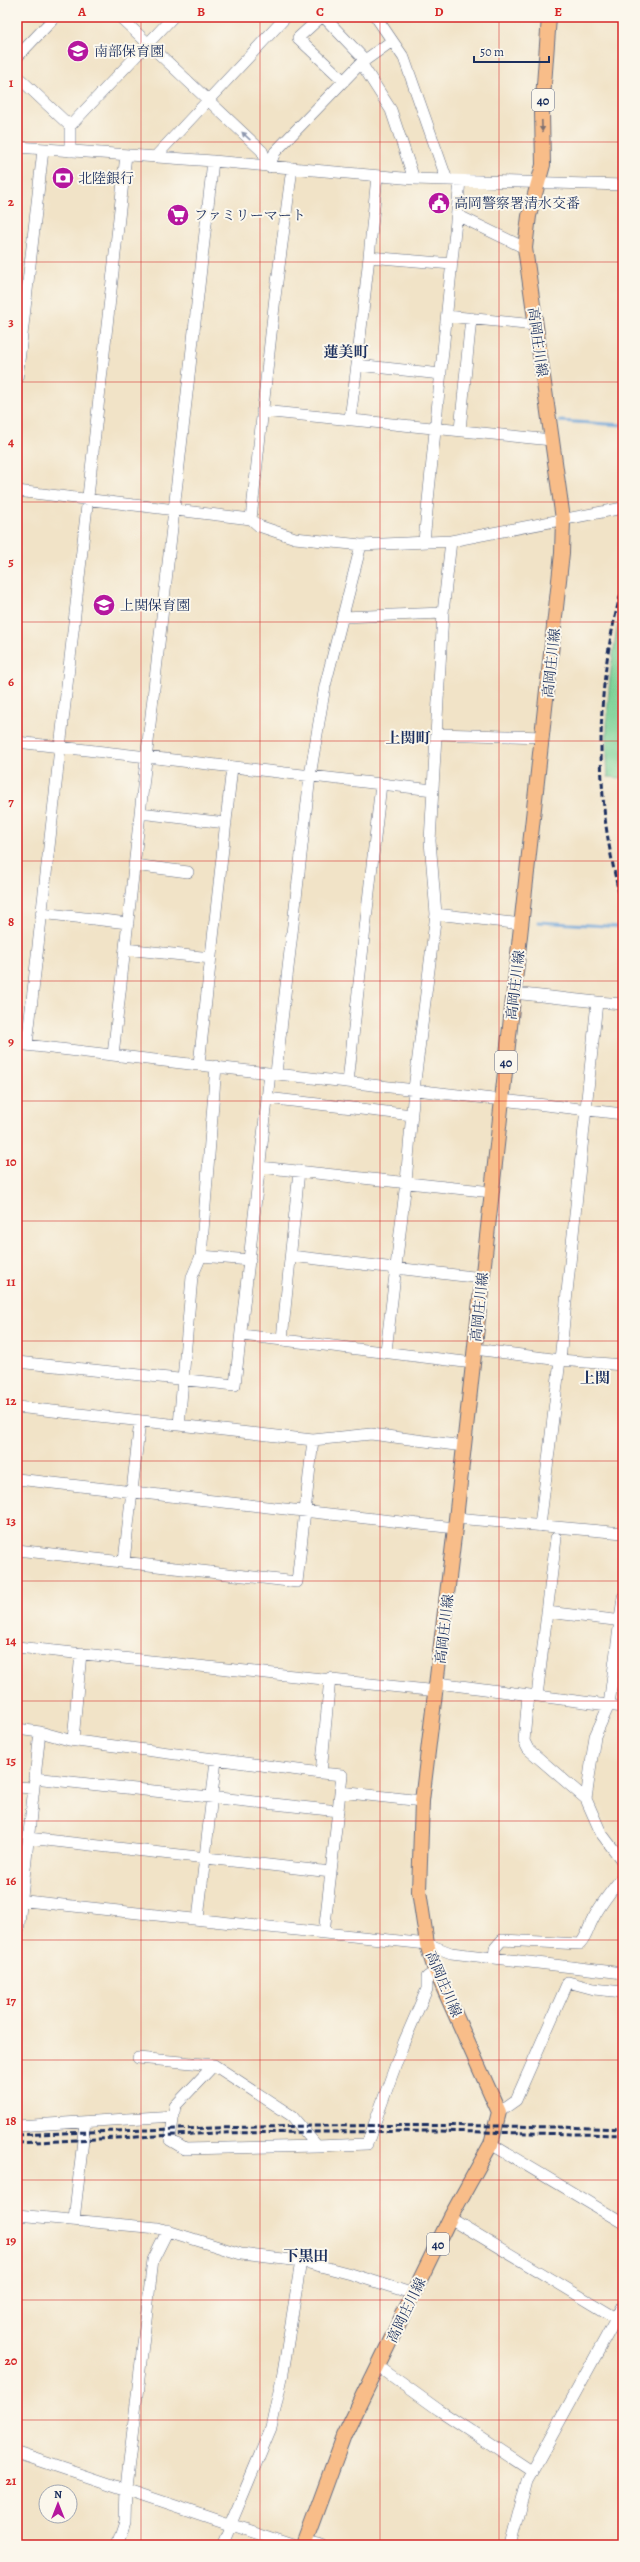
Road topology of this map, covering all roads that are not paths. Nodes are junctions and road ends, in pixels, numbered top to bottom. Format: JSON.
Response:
{"nodes":[{"id":1,"x":55,"y":17,"type":"edge"},
{"id":2,"x":120,"y":17,"type":"edge"},
{"id":3,"x":173,"y":17,"type":"edge"},
{"id":4,"x":286,"y":17,"type":"edge"},
{"id":5,"x":323,"y":17,"type":"edge"},
{"id":6,"x":376,"y":17,"type":"edge"},
{"id":7,"x":548,"y":17,"type":"edge"},
{"id":8,"x":392,"y":41,"type":"junction"},
{"id":9,"x":148,"y":43,"type":"junction"},
{"id":10,"x":17,"y":57,"type":"edge"},
{"id":11,"x":363,"y":62,"type":"junction"},
{"id":12,"x":17,"y":76,"type":"edge"},
{"id":13,"x":344,"y":81,"type":"junction"},
{"id":14,"x":209,"y":101,"type":"junction"},
{"id":15,"x":70,"y":126,"type":"junction"},
{"id":16,"x":17,"y":147,"type":"edge"},
{"id":17,"x":43,"y":150,"type":"junction"},
{"id":18,"x":70,"y":151,"type":"junction"},
{"id":19,"x":126,"y":155,"type":"junction"},
{"id":20,"x":155,"y":157,"type":"junction"},
{"id":21,"x":213,"y":161,"type":"junction"},
{"id":22,"x":268,"y":166,"type":"junction"},
{"id":23,"x":292,"y":168,"type":"junction"},
{"id":24,"x":377,"y":176,"type":"junction"},
{"id":25,"x":414,"y":179,"type":"junction"},
{"id":26,"x":447,"y":180,"type":"junction"},
{"id":27,"x":460,"y":181,"type":"junction"},
{"id":28,"x":539,"y":183,"type":"junction"},
{"id":29,"x":623,"y":185,"type":"edge"},
{"id":30,"x":457,"y":215,"type":"junction"},
{"id":31,"x":526,"y":248,"type":"junction"},
{"id":32,"x":369,"y":257,"type":"junction"},
{"id":33,"x":452,"y":264,"type":"junction"},
{"id":34,"x":447,"y":316,"type":"junction"},
{"id":35,"x":471,"y":318,"type":"junction"},
{"id":36,"x":535,"y":325,"type":"junction"},
{"id":37,"x":357,"y":365,"type":"junction"},
{"id":38,"x":441,"y":374,"type":"junction"},
{"id":39,"x":17,"y":379,"type":"edge"},
{"id":40,"x":262,"y":411,"type":"junction"},
{"id":41,"x":350,"y":419,"type":"junction"},
{"id":42,"x":434,"y":429,"type":"junction"},
{"id":43,"x":460,"y":430,"type":"junction"},
{"id":44,"x":552,"y":440,"type":"junction"},
{"id":45,"x":17,"y":491,"type":"edge"},
{"id":46,"x":87,"y":499,"type":"junction"},
{"id":47,"x":623,"y":508,"type":"edge"},
{"id":48,"x":173,"y":509,"type":"junction"},
{"id":49,"x":251,"y":519,"type":"junction"},
{"id":50,"x":563,"y":519,"type":"junction"},
{"id":51,"x":424,"y":541,"type":"junction"},
{"id":52,"x":451,"y":541,"type":"junction"},
{"id":53,"x":361,"y":544,"type":"junction"},
{"id":54,"x":443,"y":613,"type":"junction"},
{"id":55,"x":343,"y":617,"type":"junction"},
{"id":56,"x":437,"y":734,"type":"junction"},
{"id":57,"x":543,"y":737,"type":"junction"},
{"id":58,"x":17,"y":742,"type":"edge"},
{"id":59,"x":60,"y":746,"type":"junction"},
{"id":60,"x":147,"y":757,"type":"junction"},
{"id":61,"x":232,"y":767,"type":"junction"},
{"id":62,"x":310,"y":776,"type":"junction"},
{"id":63,"x":381,"y":784,"type":"junction"},
{"id":64,"x":433,"y":790,"type":"junction"},
{"id":65,"x":140,"y":813,"type":"junction"},
{"id":66,"x":226,"y":823,"type":"junction"},
{"id":67,"x":134,"y":865,"type":"junction"},
{"id":68,"x":188,"y":872,"type":"dead end"},
{"id":69,"x":41,"y":913,"type":"junction"},
{"id":70,"x":436,"y":914,"type":"junction"},
{"id":71,"x":128,"y":923,"type":"junction"},
{"id":72,"x":522,"y":924,"type":"junction"},
{"id":73,"x":125,"y":949,"type":"junction"},
{"id":74,"x":211,"y":958,"type":"junction"},
{"id":75,"x":513,"y":993,"type":"junction"},
{"id":76,"x":596,"y":1002,"type":"junction"},
{"id":77,"x":623,"y":1004,"type":"edge"},
{"id":78,"x":22,"y":1045,"type":"edge"},
{"id":79,"x":113,"y":1055,"type":"junction"},
{"id":80,"x":199,"y":1064,"type":"junction"},
{"id":81,"x":216,"y":1066,"type":"junction"},
{"id":82,"x":273,"y":1073,"type":"junction"},
{"id":83,"x":348,"y":1082,"type":"junction"},
{"id":84,"x":414,"y":1089,"type":"junction"},
{"id":85,"x":267,"y":1098,"type":"junction"},
{"id":86,"x":503,"y":1100,"type":"junction"},
{"id":87,"x":587,"y":1110,"type":"junction"},
{"id":88,"x":623,"y":1114,"type":"edge"},
{"id":89,"x":412,"y":1115,"type":"junction"},
{"id":90,"x":260,"y":1167,"type":"junction"},
{"id":91,"x":300,"y":1171,"type":"junction"},
{"id":92,"x":406,"y":1182,"type":"junction"},
{"id":93,"x":492,"y":1192,"type":"junction"},
{"id":94,"x":201,"y":1256,"type":"junction"},
{"id":95,"x":291,"y":1256,"type":"junction"},
{"id":96,"x":250,"y":1260,"type":"junction"},
{"id":97,"x":395,"y":1268,"type":"junction"},
{"id":98,"x":482,"y":1278,"type":"junction"},
{"id":99,"x":242,"y":1335,"type":"junction"},
{"id":100,"x":282,"y":1339,"type":"junction"},
{"id":101,"x":386,"y":1351,"type":"junction"},
{"id":102,"x":474,"y":1356,"type":"junction"},
{"id":103,"x":560,"y":1360,"type":"junction"},
{"id":104,"x":17,"y":1362,"type":"edge"},
{"id":105,"x":623,"y":1365,"type":"edge"},
{"id":106,"x":184,"y":1378,"type":"junction"},
{"id":107,"x":17,"y":1406,"type":"edge"},
{"id":108,"x":140,"y":1420,"type":"junction"},
{"id":109,"x":179,"y":1425,"type":"junction"},
{"id":110,"x":313,"y":1440,"type":"junction"},
{"id":111,"x":463,"y":1446,"type":"junction"},
{"id":112,"x":17,"y":1479,"type":"edge"},
{"id":113,"x":132,"y":1492,"type":"junction"},
{"id":114,"x":305,"y":1511,"type":"junction"},
{"id":115,"x":456,"y":1523,"type":"junction"},
{"id":116,"x":540,"y":1526,"type":"junction"},
{"id":117,"x":623,"y":1533,"type":"edge"},
{"id":118,"x":556,"y":1538,"type":"dead end"},
{"id":119,"x":17,"y":1550,"type":"edge"},
{"id":120,"x":124,"y":1561,"type":"junction"},
{"id":121,"x":623,"y":1597,"type":"edge"},
{"id":122,"x":547,"y":1612,"type":"junction"},
{"id":123,"x":622,"y":1621,"type":"edge"},
{"id":124,"x":17,"y":1647,"type":"edge"},
{"id":125,"x":81,"y":1653,"type":"junction"},
{"id":126,"x":330,"y":1678,"type":"junction"},
{"id":127,"x":437,"y":1687,"type":"junction"},
{"id":128,"x":533,"y":1696,"type":"junction"},
{"id":129,"x":609,"y":1705,"type":"junction"},
{"id":130,"x":623,"y":1707,"type":"edge"},
{"id":131,"x":17,"y":1730,"type":"edge"},
{"id":132,"x":40,"y":1732,"type":"junction"},
{"id":133,"x":73,"y":1740,"type":"junction"},
{"id":134,"x":216,"y":1760,"type":"junction"},
{"id":135,"x":321,"y":1773,"type":"junction"},
{"id":136,"x":33,"y":1783,"type":"junction"},
{"id":137,"x":17,"y":1787,"type":"edge"},
{"id":138,"x":340,"y":1792,"type":"junction"},
{"id":139,"x":211,"y":1798,"type":"junction"},
{"id":140,"x":586,"y":1799,"type":"junction"},
{"id":141,"x":422,"y":1801,"type":"junction"},
{"id":142,"x":338,"y":1810,"type":"junction"},
{"id":143,"x":28,"y":1838,"type":"junction"},
{"id":144,"x":22,"y":1850,"type":"edge"},
{"id":145,"x":205,"y":1858,"type":"junction"},
{"id":146,"x":623,"y":1862,"type":"edge"},
{"id":147,"x":331,"y":1872,"type":"junction"},
{"id":148,"x":623,"y":1876,"type":"edge"},
{"id":149,"x":19,"y":1901,"type":"edge"},
{"id":150,"x":198,"y":1919,"type":"junction"},
{"id":151,"x":324,"y":1933,"type":"junction"},
{"id":152,"x":17,"y":1942,"type":"edge"},
{"id":153,"x":427,"y":1944,"type":"junction"},
{"id":154,"x":494,"y":1958,"type":"junction"},
{"id":155,"x":436,"y":1971,"type":"junction"},
{"id":156,"x":623,"y":1973,"type":"edge"},
{"id":157,"x":623,"y":1992,"type":"edge"},
{"id":158,"x":138,"y":2058,"type":"dead end"},
{"id":159,"x":214,"y":2065,"type":"junction"},
{"id":160,"x":500,"y":2112,"type":"junction"},
{"id":161,"x":174,"y":2116,"type":"junction"},
{"id":162,"x":85,"y":2122,"type":"junction"},
{"id":163,"x":17,"y":2126,"type":"edge"},
{"id":164,"x":491,"y":2144,"type":"junction"},
{"id":165,"x":317,"y":2146,"type":"junction"},
{"id":166,"x":17,"y":2215,"type":"edge"},
{"id":167,"x":450,"y":2218,"type":"junction"},
{"id":168,"x":74,"y":2220,"type":"junction"},
{"id":169,"x":623,"y":2223,"type":"edge"},
{"id":170,"x":168,"y":2230,"type":"junction"},
{"id":171,"x":301,"y":2261,"type":"junction"},
{"id":172,"x":414,"y":2294,"type":"junction"},
{"id":173,"x":623,"y":2306,"type":"edge"},
{"id":174,"x":616,"y":2318,"type":"junction"},
{"id":175,"x":378,"y":2366,"type":"junction"},
{"id":176,"x":17,"y":2453,"type":"edge"},
{"id":177,"x":533,"y":2472,"type":"junction"},
{"id":178,"x":126,"y":2488,"type":"junction"},
{"id":179,"x":230,"y":2525,"type":"junction"},
{"id":180,"x":305,"y":2543,"type":"edge"},
{"id":181,"x":117,"y":2545,"type":"edge"},
{"id":182,"x":222,"y":2545,"type":"edge"},
{"id":183,"x":292,"y":2545,"type":"edge"},
{"id":184,"x":323,"y":2545,"type":"edge"},
{"id":185,"x":510,"y":2545,"type":"edge"}],
"edges":[{"from":1,"to":10,"type":"street"},
{"from":2,"to":9,"type":"street"},
{"from":3,"to":9,"type":"street"},
{"from":4,"to":14,"type":"street"},
{"from":5,"to":11,"type":"street"},
{"from":5,"to":13,"type":"street"},
{"from":6,"to":8,"type":"street"},
{"from":7,"to":28,"type":"main road","name":"高岡庄川線","number":"40","one_way":true},
{"from":8,"to":11,"type":"street"},
{"from":8,"to":26,"type":"street"},
{"from":9,"to":14,"type":"street"},
{"from":9,"to":15,"type":"street"},
{"from":11,"to":13,"type":"street"},
{"from":11,"to":25,"type":"street"},
{"from":12,"to":15,"type":"street"},
{"from":13,"to":22,"type":"street"},
{"from":14,"to":20,"type":"street"},
{"from":22,"to":14,"type":"street","one_way":true},
{"from":15,"to":18,"type":"street"},
{"from":16,"to":17,"type":"street"},
{"from":17,"to":18,"type":"street"},
{"from":17,"to":39,"type":"street"},
{"from":18,"to":19,"type":"street"},
{"from":19,"to":20,"type":"street"},
{"from":19,"to":46,"type":"street"},
{"from":20,"to":21,"type":"street"},
{"from":21,"to":22,"type":"street"},
{"from":21,"to":48,"type":"street"},
{"from":22,"to":23,"type":"street"},
{"from":23,"to":24,"type":"street"},
{"from":23,"to":40,"type":"street"},
{"from":24,"to":25,"type":"street"},
{"from":24,"to":32,"type":"street"},
{"from":25,"to":26,"type":"street"},
{"from":26,"to":27,"type":"street"},
{"from":27,"to":28,"type":"street"},
{"from":27,"to":30,"type":"street"},
{"from":28,"to":29,"type":"street"},
{"from":28,"to":31,"type":"main road","name":"高岡庄川線","number":"40"},
{"from":30,"to":31,"type":"street"},
{"from":30,"to":33,"type":"street"},
{"from":31,"to":36,"type":"main road","name":"高岡庄川線","number":"40"},
{"from":32,"to":33,"type":"street"},
{"from":32,"to":37,"type":"street"},
{"from":33,"to":34,"type":"street"},
{"from":34,"to":35,"type":"street"},
{"from":34,"to":38,"type":"street"},
{"from":35,"to":36,"type":"street"},
{"from":35,"to":43,"type":"street"},
{"from":36,"to":44,"type":"main road","name":"高岡庄川線","number":"40"},
{"from":37,"to":38,"type":"street"},
{"from":37,"to":41,"type":"street"},
{"from":38,"to":42,"type":"street"},
{"from":40,"to":41,"type":"street"},
{"from":40,"to":49,"type":"street"},
{"from":41,"to":42,"type":"street"},
{"from":42,"to":43,"type":"street"},
{"from":42,"to":51,"type":"street"},
{"from":43,"to":44,"type":"street"},
{"from":44,"to":50,"type":"main road","name":"高岡庄川線","number":"40"},
{"from":45,"to":46,"type":"street"},
{"from":46,"to":48,"type":"street"},
{"from":46,"to":59,"type":"street"},
{"from":47,"to":50,"type":"street"},
{"from":48,"to":49,"type":"street"},
{"from":48,"to":60,"type":"street"},
{"from":49,"to":53,"type":"street"},
{"from":50,"to":52,"type":"street"},
{"from":50,"to":57,"type":"main road","name":"高岡庄川線","number":"40"},
{"from":51,"to":52,"type":"street"},
{"from":51,"to":53,"type":"street"},
{"from":52,"to":54,"type":"street"},
{"from":53,"to":55,"type":"street"},
{"from":54,"to":55,"type":"street"},
{"from":54,"to":56,"type":"street"},
{"from":55,"to":62,"type":"street"},
{"from":56,"to":57,"type":"street"},
{"from":56,"to":64,"type":"street"},
{"from":57,"to":72,"type":"main road","name":"高岡庄川線","number":"40"},
{"from":58,"to":59,"type":"street"},
{"from":59,"to":60,"type":"street"},
{"from":59,"to":69,"type":"street"},
{"from":60,"to":61,"type":"street"},
{"from":60,"to":65,"type":"street"},
{"from":61,"to":62,"type":"street"},
{"from":61,"to":66,"type":"street"},
{"from":62,"to":63,"type":"street"},
{"from":62,"to":82,"type":"street"},
{"from":63,"to":64,"type":"street"},
{"from":63,"to":83,"type":"street"},
{"from":64,"to":70,"type":"street"},
{"from":65,"to":66,"type":"street"},
{"from":65,"to":67,"type":"street"},
{"from":66,"to":74,"type":"street"},
{"from":67,"to":68,"type":"street"},
{"from":67,"to":71,"type":"street"},
{"from":69,"to":71,"type":"street"},
{"from":69,"to":78,"type":"street"},
{"from":70,"to":72,"type":"street"},
{"from":70,"to":84,"type":"street"},
{"from":71,"to":73,"type":"street"},
{"from":72,"to":75,"type":"main road","name":"高岡庄川線","number":"40"},
{"from":73,"to":74,"type":"street"},
{"from":73,"to":79,"type":"street"},
{"from":74,"to":80,"type":"street"},
{"from":75,"to":76,"type":"street"},
{"from":75,"to":86,"type":"main road","name":"高岡庄川線","number":"40"},
{"from":76,"to":77,"type":"street"},
{"from":76,"to":87,"type":"street"},
{"from":78,"to":79,"type":"street"},
{"from":79,"to":80,"type":"street"},
{"from":80,"to":81,"type":"street"},
{"from":81,"to":82,"type":"street"},
{"from":81,"to":94,"type":"street"},
{"from":82,"to":83,"type":"street"},
{"from":82,"to":85,"type":"street"},
{"from":83,"to":84,"type":"street"},
{"from":84,"to":86,"type":"street"},
{"from":84,"to":89,"type":"street"},
{"from":85,"to":89,"type":"street"},
{"from":85,"to":90,"type":"street"},
{"from":86,"to":87,"type":"street"},
{"from":86,"to":93,"type":"main road","name":"高岡庄川線","number":"40"},
{"from":87,"to":88,"type":"street"},
{"from":87,"to":103,"type":"street"},
{"from":89,"to":92,"type":"street"},
{"from":90,"to":91,"type":"street"},
{"from":90,"to":96,"type":"street"},
{"from":91,"to":92,"type":"street"},
{"from":91,"to":95,"type":"street"},
{"from":92,"to":93,"type":"street"},
{"from":92,"to":97,"type":"street"},
{"from":93,"to":98,"type":"main road","name":"高岡庄川線","number":"40"},
{"from":94,"to":96,"type":"street"},
{"from":94,"to":106,"type":"street"},
{"from":95,"to":97,"type":"street"},
{"from":95,"to":100,"type":"street"},
{"from":96,"to":99,"type":"street"},
{"from":97,"to":98,"type":"street"},
{"from":97,"to":101,"type":"street"},
{"from":98,"to":102,"type":"main road","name":"高岡庄川線","number":"40"},
{"from":99,"to":100,"type":"street"},
{"from":99,"to":106,"type":"street"},
{"from":100,"to":101,"type":"street"},
{"from":101,"to":102,"type":"street"},
{"from":102,"to":103,"type":"street"},
{"from":102,"to":111,"type":"main road","name":"高岡庄川線","number":"40"},
{"from":103,"to":105,"type":"street"},
{"from":103,"to":116,"type":"street"},
{"from":104,"to":106,"type":"street"},
{"from":106,"to":109,"type":"street"},
{"from":107,"to":108,"type":"street"},
{"from":108,"to":109,"type":"street"},
{"from":108,"to":113,"type":"street"},
{"from":109,"to":110,"type":"street"},
{"from":110,"to":111,"type":"street"},
{"from":110,"to":114,"type":"street"},
{"from":111,"to":115,"type":"main road","name":"高岡庄川線","number":"40"},
{"from":112,"to":113,"type":"street"},
{"from":113,"to":114,"type":"street"},
{"from":113,"to":120,"type":"street"},
{"from":114,"to":115,"type":"street"},
{"from":114,"to":120,"type":"street"},
{"from":115,"to":116,"type":"street"},
{"from":115,"to":127,"type":"main road","name":"高岡庄川線","number":"40"},
{"from":116,"to":117,"type":"street"},
{"from":118,"to":122,"type":"street"},
{"from":119,"to":120,"type":"street"},
{"from":121,"to":123,"type":"street"},
{"from":122,"to":123,"type":"street"},
{"from":122,"to":128,"type":"street"},
{"from":123,"to":129,"type":"street"},
{"from":124,"to":125,"type":"street"},
{"from":125,"to":126,"type":"street"},
{"from":125,"to":133,"type":"street"},
{"from":126,"to":127,"type":"street"},
{"from":126,"to":135,"type":"street"},
{"from":127,"to":128,"type":"street"},
{"from":127,"to":141,"type":"main road","name":"高岡庄川線","number":"40"},
{"from":128,"to":129,"type":"street"},
{"from":128,"to":140,"type":"street"},
{"from":129,"to":130,"type":"street"},
{"from":129,"to":140,"type":"street"},
{"from":131,"to":132,"type":"street"},
{"from":132,"to":133,"type":"street"},
{"from":132,"to":136,"type":"street"},
{"from":133,"to":134,"type":"street"},
{"from":134,"to":135,"type":"street"},
{"from":134,"to":139,"type":"street"},
{"from":135,"to":138,"type":"street"},
{"from":136,"to":137,"type":"street"},
{"from":136,"to":139,"type":"street"},
{"from":136,"to":143,"type":"street"},
{"from":138,"to":141,"type":"street"},
{"from":138,"to":142,"type":"street"},
{"from":139,"to":142,"type":"street"},
{"from":139,"to":145,"type":"street"},
{"from":140,"to":146,"type":"street"},
{"from":141,"to":153,"type":"main road","name":"高岡庄川線","number":"40"},
{"from":142,"to":147,"type":"street"},
{"from":143,"to":144,"type":"street"},
{"from":143,"to":145,"type":"street"},
{"from":144,"to":149,"type":"street"},
{"from":145,"to":147,"type":"street"},
{"from":145,"to":150,"type":"street"},
{"from":147,"to":151,"type":"street"},
{"from":148,"to":154,"type":"street"},
{"from":149,"to":150,"type":"street"},
{"from":149,"to":152,"type":"street"},
{"from":150,"to":151,"type":"street"},
{"from":151,"to":153,"type":"street"},
{"from":153,"to":154,"type":"street"},
{"from":153,"to":155,"type":"main road","name":"高岡庄川線","number":"40"},
{"from":154,"to":156,"type":"street"},
{"from":155,"to":160,"type":"main road","name":"高岡庄川線","number":"40"},
{"from":155,"to":165,"type":"street"},
{"from":157,"to":160,"type":"street"},
{"from":158,"to":159,"type":"street"},
{"from":159,"to":161,"type":"street"},
{"from":159,"to":165,"type":"street"},
{"from":160,"to":164,"type":"main road","name":"高岡庄川線","number":"40"},
{"from":161,"to":162,"type":"street"},
{"from":161,"to":165,"type":"street"},
{"from":162,"to":163,"type":"street"},
{"from":162,"to":168,"type":"street"},
{"from":164,"to":167,"type":"main road","name":"高岡庄川線","number":"40"},
{"from":164,"to":169,"type":"street"},
{"from":166,"to":168,"type":"street"},
{"from":167,"to":172,"type":"main road","name":"高岡庄川線","number":"40"},
{"from":167,"to":174,"type":"street"},
{"from":168,"to":170,"type":"street"},
{"from":170,"to":171,"type":"street"},
{"from":170,"to":178,"type":"street"},
{"from":171,"to":172,"type":"street"},
{"from":171,"to":179,"type":"street"},
{"from":172,"to":175,"type":"main road","name":"高岡庄川線","number":"40"},
{"from":173,"to":174,"type":"street"},
{"from":174,"to":177,"type":"street"},
{"from":175,"to":177,"type":"street"},
{"from":175,"to":180,"type":"main road","name":"高岡庄川線","number":"40"},
{"from":176,"to":178,"type":"street"},
{"from":177,"to":185,"type":"street"},
{"from":178,"to":179,"type":"street"},
{"from":178,"to":181,"type":"street"},
{"from":179,"to":182,"type":"street"},
{"from":179,"to":183,"type":"street"},
{"from":180,"to":184,"type":"street"}]}
